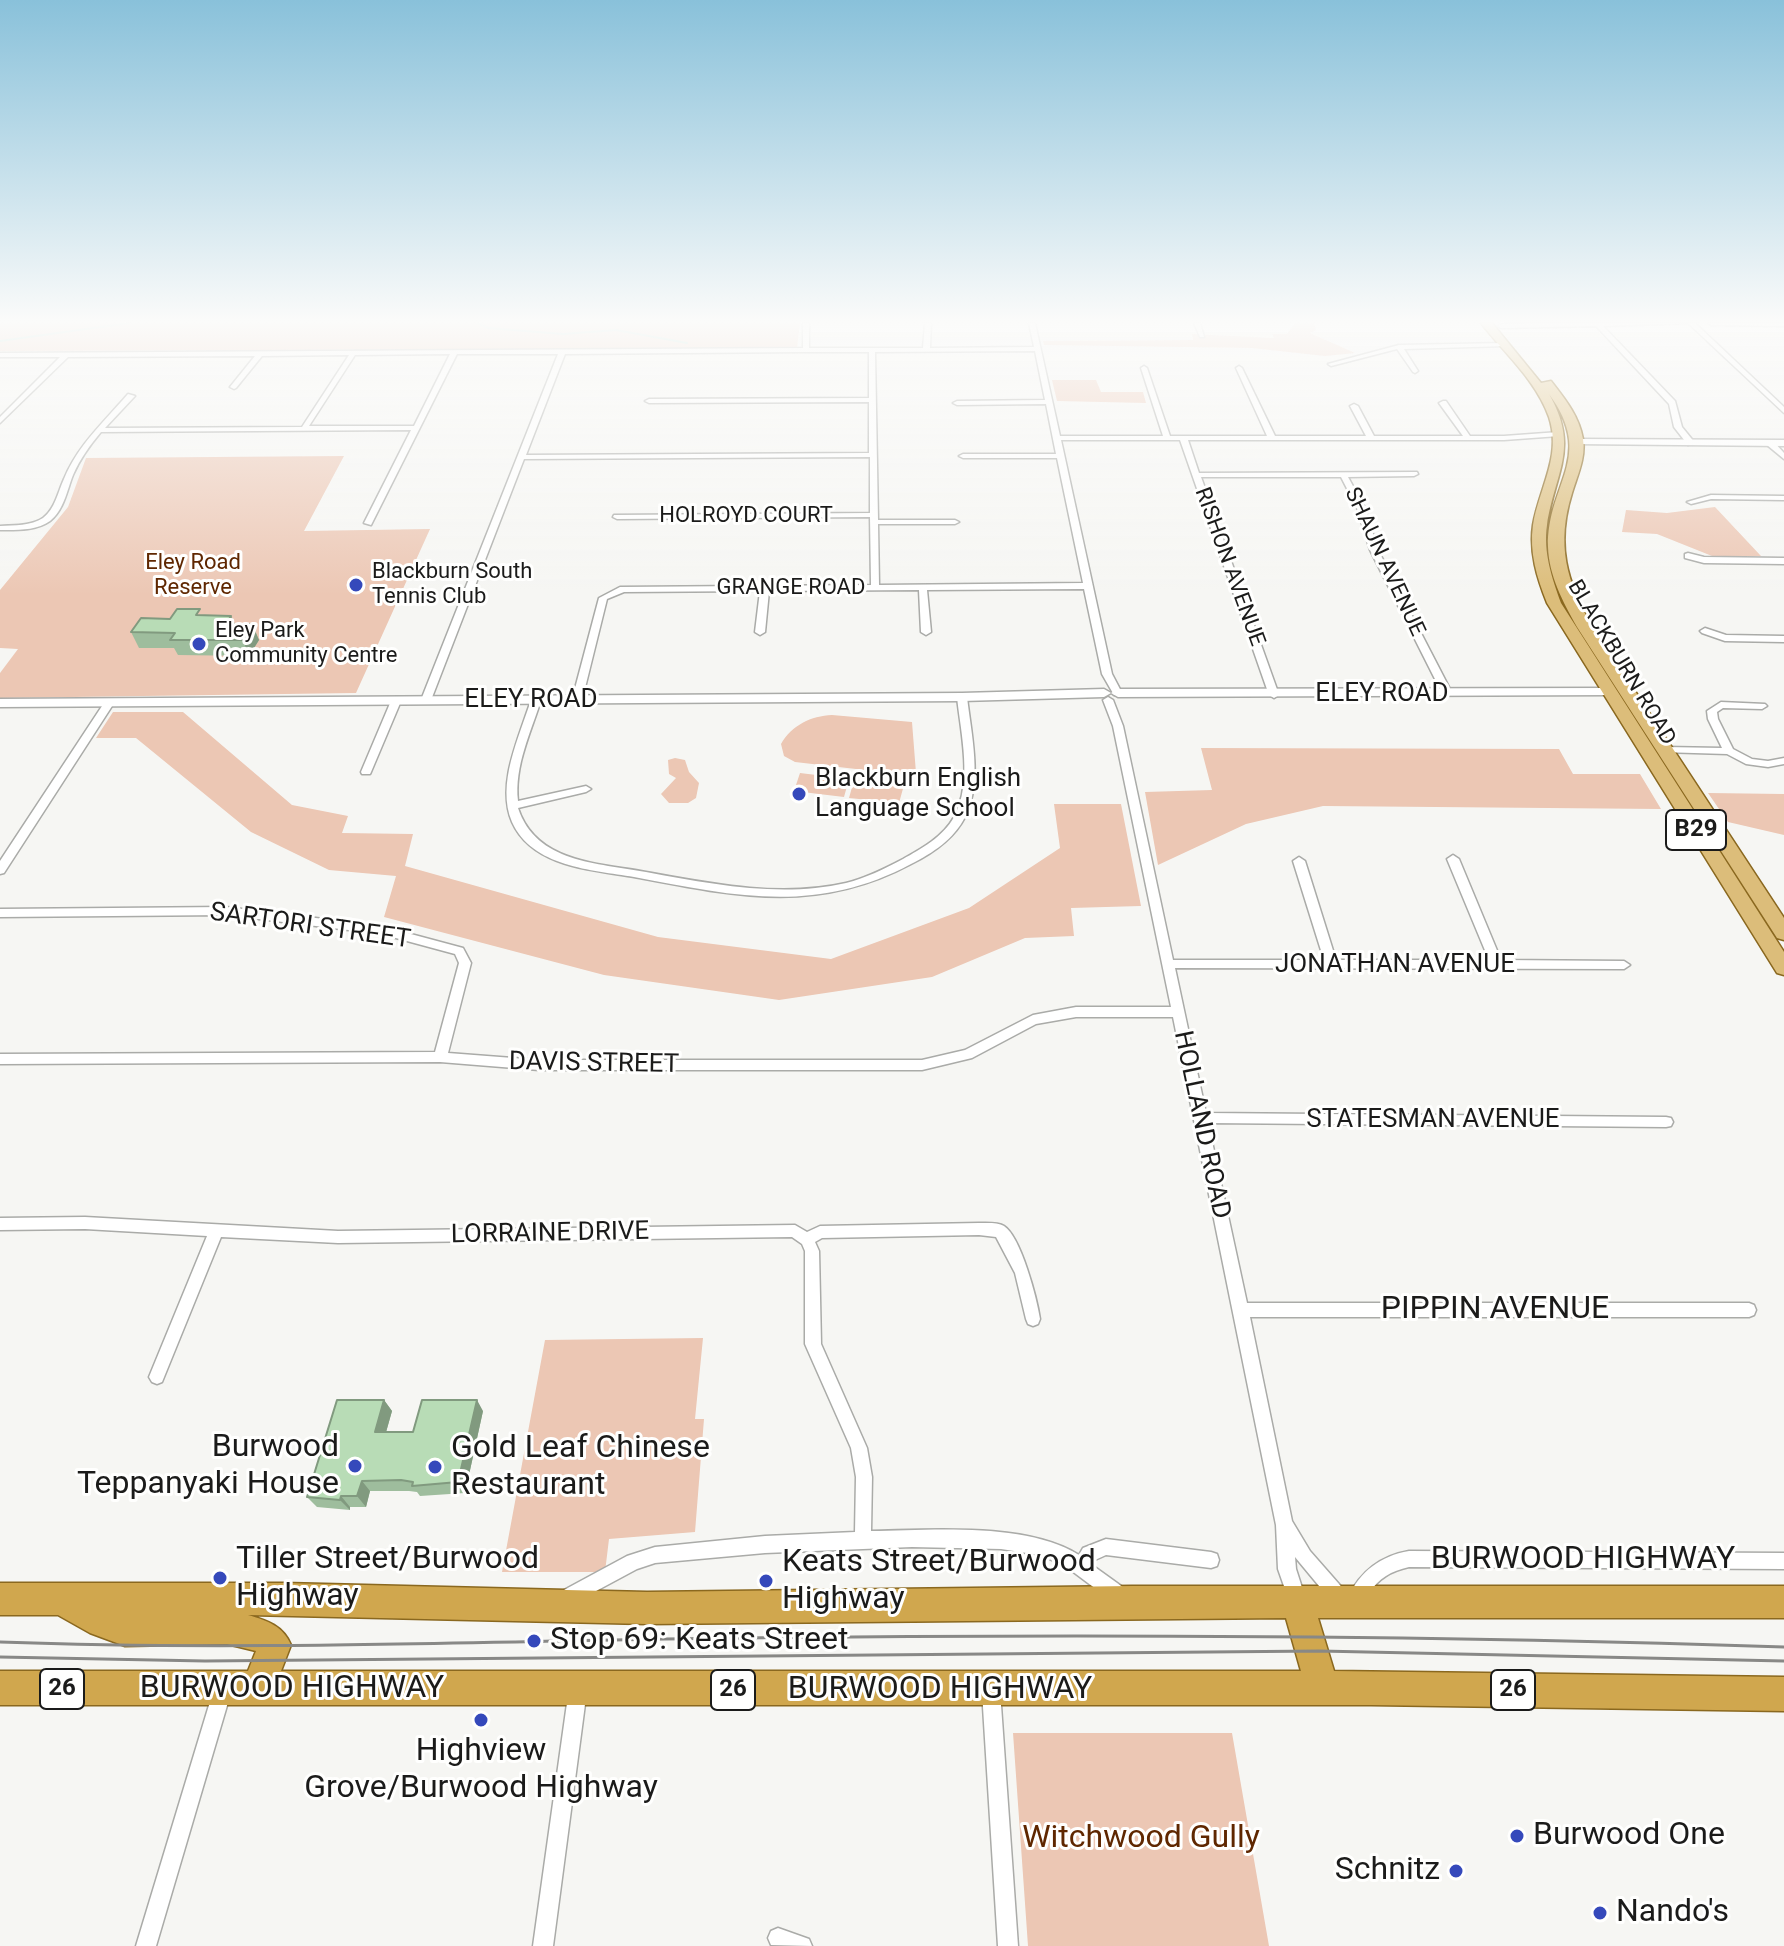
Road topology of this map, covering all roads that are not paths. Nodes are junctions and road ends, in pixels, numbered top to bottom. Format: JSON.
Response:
{"nodes":[{"id":1,"x":115,"y":414,"type":"edge"},
{"id":2,"x":314,"y":414,"type":"edge"},
{"id":3,"x":422,"y":414,"type":"edge"},
{"id":4,"x":538,"y":414,"type":"edge"},
{"id":5,"x":873,"y":414,"type":"edge"},
{"id":6,"x":1051,"y":414,"type":"edge"},
{"id":7,"x":1159,"y":414,"type":"edge"},
{"id":8,"x":1261,"y":414,"type":"edge"},
{"id":9,"x":1358,"y":414,"type":"edge"},
{"id":10,"x":1451,"y":414,"type":"edge"},
{"id":11,"x":1555,"y":414,"type":"edge"},
{"id":12,"x":1564,"y":414,"type":"edge"},
{"id":13,"x":1675,"y":414,"type":"edge"},
{"id":14,"x":415,"y":428,"type":"junction"},
{"id":15,"x":304,"y":429,"type":"junction"},
{"id":16,"x":101,"y":430,"type":"junction"},
{"id":17,"x":1569,"y":437,"type":"junction"},
{"id":18,"x":1056,"y":438,"type":"junction"},
{"id":19,"x":1167,"y":438,"type":"junction"},
{"id":20,"x":1183,"y":438,"type":"junction"},
{"id":21,"x":1272,"y":438,"type":"junction"},
{"id":22,"x":1371,"y":438,"type":"junction"},
{"id":23,"x":1468,"y":438,"type":"junction"},
{"id":24,"x":1504,"y":438,"type":"junction"},
{"id":25,"x":1691,"y":443,"type":"junction"},
{"id":26,"x":1770,"y":443,"type":"junction"},
{"id":27,"x":1784,"y":443,"type":"edge"},
{"id":28,"x":1561,"y":451,"type":"junction"},
{"id":29,"x":874,"y":455,"type":"junction"},
{"id":30,"x":963,"y":456,"type":"dead end"},
{"id":31,"x":1060,"y":456,"type":"junction"},
{"id":32,"x":521,"y":457,"type":"junction"},
{"id":33,"x":1784,"y":457,"type":"edge"},
{"id":34,"x":1343,"y":474,"type":"junction"},
{"id":35,"x":1414,"y":474,"type":"dead end"},
{"id":36,"x":1196,"y":475,"type":"junction"},
{"id":37,"x":1553,"y":487,"type":"junction"},
{"id":38,"x":1784,"y":498,"type":"edge"},
{"id":39,"x":1691,"y":502,"type":"dead end"},
{"id":40,"x":617,"y":517,"type":"dead end"},
{"id":41,"x":875,"y":518,"type":"junction"},
{"id":42,"x":955,"y":522,"type":"dead end"},
{"id":43,"x":368,"y":523,"type":"dead end"},
{"id":44,"x":0,"y":528,"type":"edge"},
{"id":45,"x":1688,"y":556,"type":"dead end"},
{"id":46,"x":1784,"y":561,"type":"edge"},
{"id":47,"x":1087,"y":586,"type":"junction"},
{"id":48,"x":765,"y":588,"type":"junction"},
{"id":49,"x":875,"y":588,"type":"junction"},
{"id":50,"x":923,"y":588,"type":"junction"},
{"id":51,"x":1705,"y":631,"type":"dead end"},
{"id":52,"x":760,"y":632,"type":"dead end"},
{"id":53,"x":926,"y":632,"type":"dead end"},
{"id":54,"x":1784,"y":639,"type":"edge"},
{"id":55,"x":1618,"y":692,"type":"junction"},
{"id":56,"x":1447,"y":693,"type":"junction"},
{"id":57,"x":1274,"y":695,"type":"junction"},
{"id":58,"x":1112,"y":696,"type":"junction"},
{"id":59,"x":962,"y":697,"type":"junction"},
{"id":60,"x":426,"y":700,"type":"junction"},
{"id":61,"x":536,"y":700,"type":"junction"},
{"id":62,"x":577,"y":700,"type":"junction"},
{"id":63,"x":396,"y":701,"type":"junction"},
{"id":64,"x":0,"y":703,"type":"edge"},
{"id":65,"x":109,"y":703,"type":"junction"},
{"id":66,"x":1762,"y":706,"type":"dead end"},
{"id":67,"x":1665,"y":750,"type":"junction"},
{"id":68,"x":1729,"y":751,"type":"junction"},
{"id":69,"x":1784,"y":761,"type":"edge"},
{"id":70,"x":366,"y":772,"type":"dead end"},
{"id":71,"x":586,"y":789,"type":"dead end"},
{"id":72,"x":511,"y":806,"type":"junction"},
{"id":73,"x":1453,"y":859,"type":"dead end"},
{"id":74,"x":1299,"y":861,"type":"dead end"},
{"id":75,"x":0,"y":870,"type":"edge"},
{"id":76,"x":0,"y":913,"type":"edge"},
{"id":77,"x":1784,"y":933,"type":"edge"},
{"id":78,"x":1167,"y":964,"type":"junction"},
{"id":79,"x":1331,"y":964,"type":"junction"},
{"id":80,"x":1497,"y":965,"type":"junction"},
{"id":81,"x":1624,"y":965,"type":"dead end"},
{"id":82,"x":1784,"y":968,"type":"edge"},
{"id":83,"x":1177,"y":1012,"type":"junction"},
{"id":84,"x":440,"y":1057,"type":"junction"},
{"id":85,"x":0,"y":1059,"type":"edge"},
{"id":86,"x":1199,"y":1118,"type":"junction"},
{"id":87,"x":1666,"y":1122,"type":"dead end"},
{"id":88,"x":0,"y":1224,"type":"edge"},
{"id":89,"x":216,"y":1232,"type":"junction"},
{"id":90,"x":807,"y":1240,"type":"junction"},
{"id":91,"x":1241,"y":1310,"type":"junction"},
{"id":92,"x":1749,"y":1310,"type":"dead end"},
{"id":93,"x":1033,"y":1319,"type":"dead end"},
{"id":94,"x":157,"y":1377,"type":"dead end"},
{"id":95,"x":1284,"y":1525,"type":"junction"},
{"id":96,"x":863,"y":1539,"type":"junction"},
{"id":97,"x":1211,"y":1560,"type":"dead end"},
{"id":98,"x":1784,"y":1561,"type":"edge"},
{"id":99,"x":1081,"y":1567,"type":"junction"},
{"id":100,"x":0,"y":1599,"type":"edge"},
{"id":101,"x":59,"y":1599,"type":"junction"},
{"id":102,"x":1132,"y":1602,"type":"junction"},
{"id":103,"x":1784,"y":1602,"type":"edge"},
{"id":104,"x":1298,"y":1603,"type":"junction"},
{"id":105,"x":1349,"y":1603,"type":"junction"},
{"id":106,"x":545,"y":1606,"type":"junction"},
{"id":107,"x":0,"y":1688,"type":"edge"},
{"id":108,"x":223,"y":1688,"type":"junction"},
{"id":109,"x":258,"y":1688,"type":"junction"},
{"id":110,"x":578,"y":1689,"type":"junction"},
{"id":111,"x":1323,"y":1689,"type":"junction"},
{"id":112,"x":991,"y":1691,"type":"junction"},
{"id":113,"x":1784,"y":1694,"type":"edge"},
{"id":114,"x":778,"y":1938,"type":"dead end"},
{"id":115,"x":146,"y":1946,"type":"edge"},
{"id":116,"x":543,"y":1946,"type":"edge"},
{"id":117,"x":802,"y":1946,"type":"edge"},
{"id":118,"x":1008,"y":1946,"type":"edge"}],
"edges":[{"from":1,"to":16,"type":"street"},
{"from":2,"to":15,"type":"street"},
{"from":3,"to":14,"type":"street"},
{"from":4,"to":32,"type":"street"},
{"from":5,"to":29,"type":"street"},
{"from":6,"to":18,"type":"street","name":"HOLLAND ROAD"},
{"from":7,"to":19,"type":"street"},
{"from":8,"to":21,"type":"street"},
{"from":9,"to":22,"type":"street"},
{"from":10,"to":23,"type":"street"},
{"from":11,"to":17,"type":"main road","name":"BLACKBURN ROAD","number":"B29"},
{"from":12,"to":17,"type":"main road","name":"BLACKBURN ROAD","number":"B29"},
{"from":13,"to":25,"type":"street"},
{"from":14,"to":15,"type":"street"},
{"from":14,"to":43,"type":"street"},
{"from":15,"to":16,"type":"street"},
{"from":16,"to":44,"type":"street"},
{"from":17,"to":24,"type":"street"},
{"from":17,"to":25,"type":"main road"},
{"from":17,"to":28,"type":"main road","name":"BLACKBURN ROAD","number":"B29"},
{"from":17,"to":37,"type":"main road"},
{"from":17,"to":55,"type":"main road","name":"BLACKBURN ROAD","number":"B29"},
{"from":18,"to":19,"type":"street"},
{"from":18,"to":31,"type":"street","name":"HOLLAND ROAD"},
{"from":19,"to":20,"type":"street"},
{"from":20,"to":21,"type":"street"},
{"from":20,"to":36,"type":"street","name":"RISHON AVENUE"},
{"from":21,"to":22,"type":"street"},
{"from":22,"to":23,"type":"street"},
{"from":23,"to":24,"type":"street"},
{"from":24,"to":28,"type":"street"},
{"from":25,"to":26,"type":"main road"},
{"from":26,"to":27,"type":"main road"},
{"from":26,"to":33,"type":"street"},
{"from":28,"to":37,"type":"main road","name":"BLACKBURN ROAD","number":"B29"},
{"from":29,"to":32,"type":"street"},
{"from":29,"to":41,"type":"street"},
{"from":30,"to":31,"type":"street"},
{"from":31,"to":47,"type":"street","name":"HOLLAND ROAD"},
{"from":32,"to":60,"type":"street"},
{"from":34,"to":35,"type":"street"},
{"from":34,"to":36,"type":"street"},
{"from":34,"to":56,"type":"street","name":"SHAUN AVENUE"},
{"from":36,"to":57,"type":"street","name":"RISHON AVENUE"},
{"from":37,"to":55,"type":"main road","name":"BLACKBURN ROAD","number":"B29"},
{"from":38,"to":39,"type":"street"},
{"from":40,"to":41,"type":"street","name":"HOLROYD COURT"},
{"from":41,"to":42,"type":"street","name":"HOLROYD COURT"},
{"from":41,"to":49,"type":"street"},
{"from":45,"to":46,"type":"street"},
{"from":47,"to":50,"type":"street","name":"GRANGE ROAD"},
{"from":47,"to":58,"type":"street","name":"HOLLAND ROAD"},
{"from":48,"to":49,"type":"street","name":"GRANGE ROAD"},
{"from":48,"to":52,"type":"street"},
{"from":48,"to":62,"type":"street","name":"GRANGE ROAD"},
{"from":49,"to":50,"type":"street","name":"GRANGE ROAD"},
{"from":50,"to":53,"type":"street"},
{"from":51,"to":54,"type":"street"},
{"from":55,"to":56,"type":"main road","name":"ELEY ROAD"},
{"from":55,"to":67,"type":"main road","name":"BLACKBURN ROAD","number":"B29"},
{"from":55,"to":82,"type":"main road","name":"BLACKBURN ROAD","number":"B29"},
{"from":56,"to":57,"type":"main road","name":"ELEY ROAD"},
{"from":57,"to":58,"type":"main road","name":"ELEY ROAD"},
{"from":58,"to":59,"type":"main road","name":"ELEY ROAD"},
{"from":58,"to":78,"type":"street","name":"HOLLAND ROAD"},
{"from":59,"to":62,"type":"main road","name":"ELEY ROAD"},
{"from":59,"to":72,"type":"street"},
{"from":60,"to":61,"type":"main road","name":"ELEY ROAD"},
{"from":60,"to":63,"type":"main road","name":"ELEY ROAD"},
{"from":61,"to":62,"type":"main road","name":"ELEY ROAD"},
{"from":61,"to":72,"type":"street"},
{"from":63,"to":65,"type":"main road","name":"ELEY ROAD"},
{"from":63,"to":70,"type":"street"},
{"from":64,"to":65,"type":"main road","name":"ELEY ROAD"},
{"from":65,"to":75,"type":"street"},
{"from":66,"to":68,"type":"street"},
{"from":67,"to":68,"type":"street"},
{"from":67,"to":77,"type":"main road","name":"BLACKBURN ROAD","number":"B29"},
{"from":68,"to":69,"type":"street"},
{"from":71,"to":72,"type":"street"},
{"from":73,"to":80,"type":"street"},
{"from":74,"to":79,"type":"street"},
{"from":76,"to":84,"type":"street","name":"SARTORI STREET"},
{"from":78,"to":79,"type":"street","name":"JONATHAN AVENUE"},
{"from":78,"to":83,"type":"street","name":"HOLLAND ROAD"},
{"from":79,"to":80,"type":"street","name":"JONATHAN AVENUE"},
{"from":80,"to":81,"type":"street","name":"JONATHAN AVENUE"},
{"from":83,"to":84,"type":"street","name":"DAVIS STREET"},
{"from":83,"to":86,"type":"street","name":"HOLLAND ROAD"},
{"from":84,"to":85,"type":"street","name":"DAVIS STREET"},
{"from":86,"to":87,"type":"street","name":"STATESMAN AVENUE"},
{"from":86,"to":91,"type":"street","name":"HOLLAND ROAD"},
{"from":88,"to":89,"type":"street","name":"LORRAINE DRIVE"},
{"from":89,"to":90,"type":"street","name":"LORRAINE DRIVE"},
{"from":89,"to":94,"type":"street"},
{"from":90,"to":93,"type":"street","name":"LORRAINE DRIVE"},
{"from":90,"to":96,"type":"street"},
{"from":91,"to":92,"type":"street","name":"PIPPIN AVENUE"},
{"from":91,"to":95,"type":"street","name":"HOLLAND ROAD"},
{"from":95,"to":104,"type":"street","name":"HOLLAND ROAD"},
{"from":95,"to":105,"type":"street","name":"HOLLAND ROAD"},
{"from":96,"to":99,"type":"street","name":"BURWOOD HIGHWAY"},
{"from":96,"to":106,"type":"street","name":"BURWOOD HIGHWAY"},
{"from":97,"to":99,"type":"street"},
{"from":98,"to":105,"type":"street","name":"BURWOOD HIGHWAY"},
{"from":99,"to":102,"type":"street","name":"BURWOOD HIGHWAY"},
{"from":100,"to":101,"type":"highway","name":"BURWOOD HIGHWAY"},
{"from":101,"to":106,"type":"highway","name":"BURWOOD HIGHWAY"},
{"from":101,"to":109,"type":"highway"},
{"from":102,"to":104,"type":"highway","name":"BURWOOD HIGHWAY"},
{"from":102,"to":106,"type":"highway","name":"BURWOOD HIGHWAY"},
{"from":103,"to":105,"type":"highway","name":"BURWOOD HIGHWAY"},
{"from":104,"to":105,"type":"highway","name":"BURWOOD HIGHWAY"},
{"from":104,"to":111,"type":"highway"},
{"from":107,"to":108,"type":"highway","name":"BURWOOD HIGHWAY","number":"26"},
{"from":108,"to":109,"type":"highway","name":"BURWOOD HIGHWAY","number":"26"},
{"from":108,"to":115,"type":"street"},
{"from":109,"to":110,"type":"highway","name":"BURWOOD HIGHWAY","number":"26"},
{"from":110,"to":112,"type":"highway","name":"BURWOOD HIGHWAY","number":"26"},
{"from":110,"to":116,"type":"street"},
{"from":111,"to":112,"type":"highway","name":"BURWOOD HIGHWAY","number":"26"},
{"from":111,"to":113,"type":"highway","name":"BURWOOD HIGHWAY","number":"26"},
{"from":112,"to":118,"type":"street"},
{"from":114,"to":117,"type":"street"}]}
